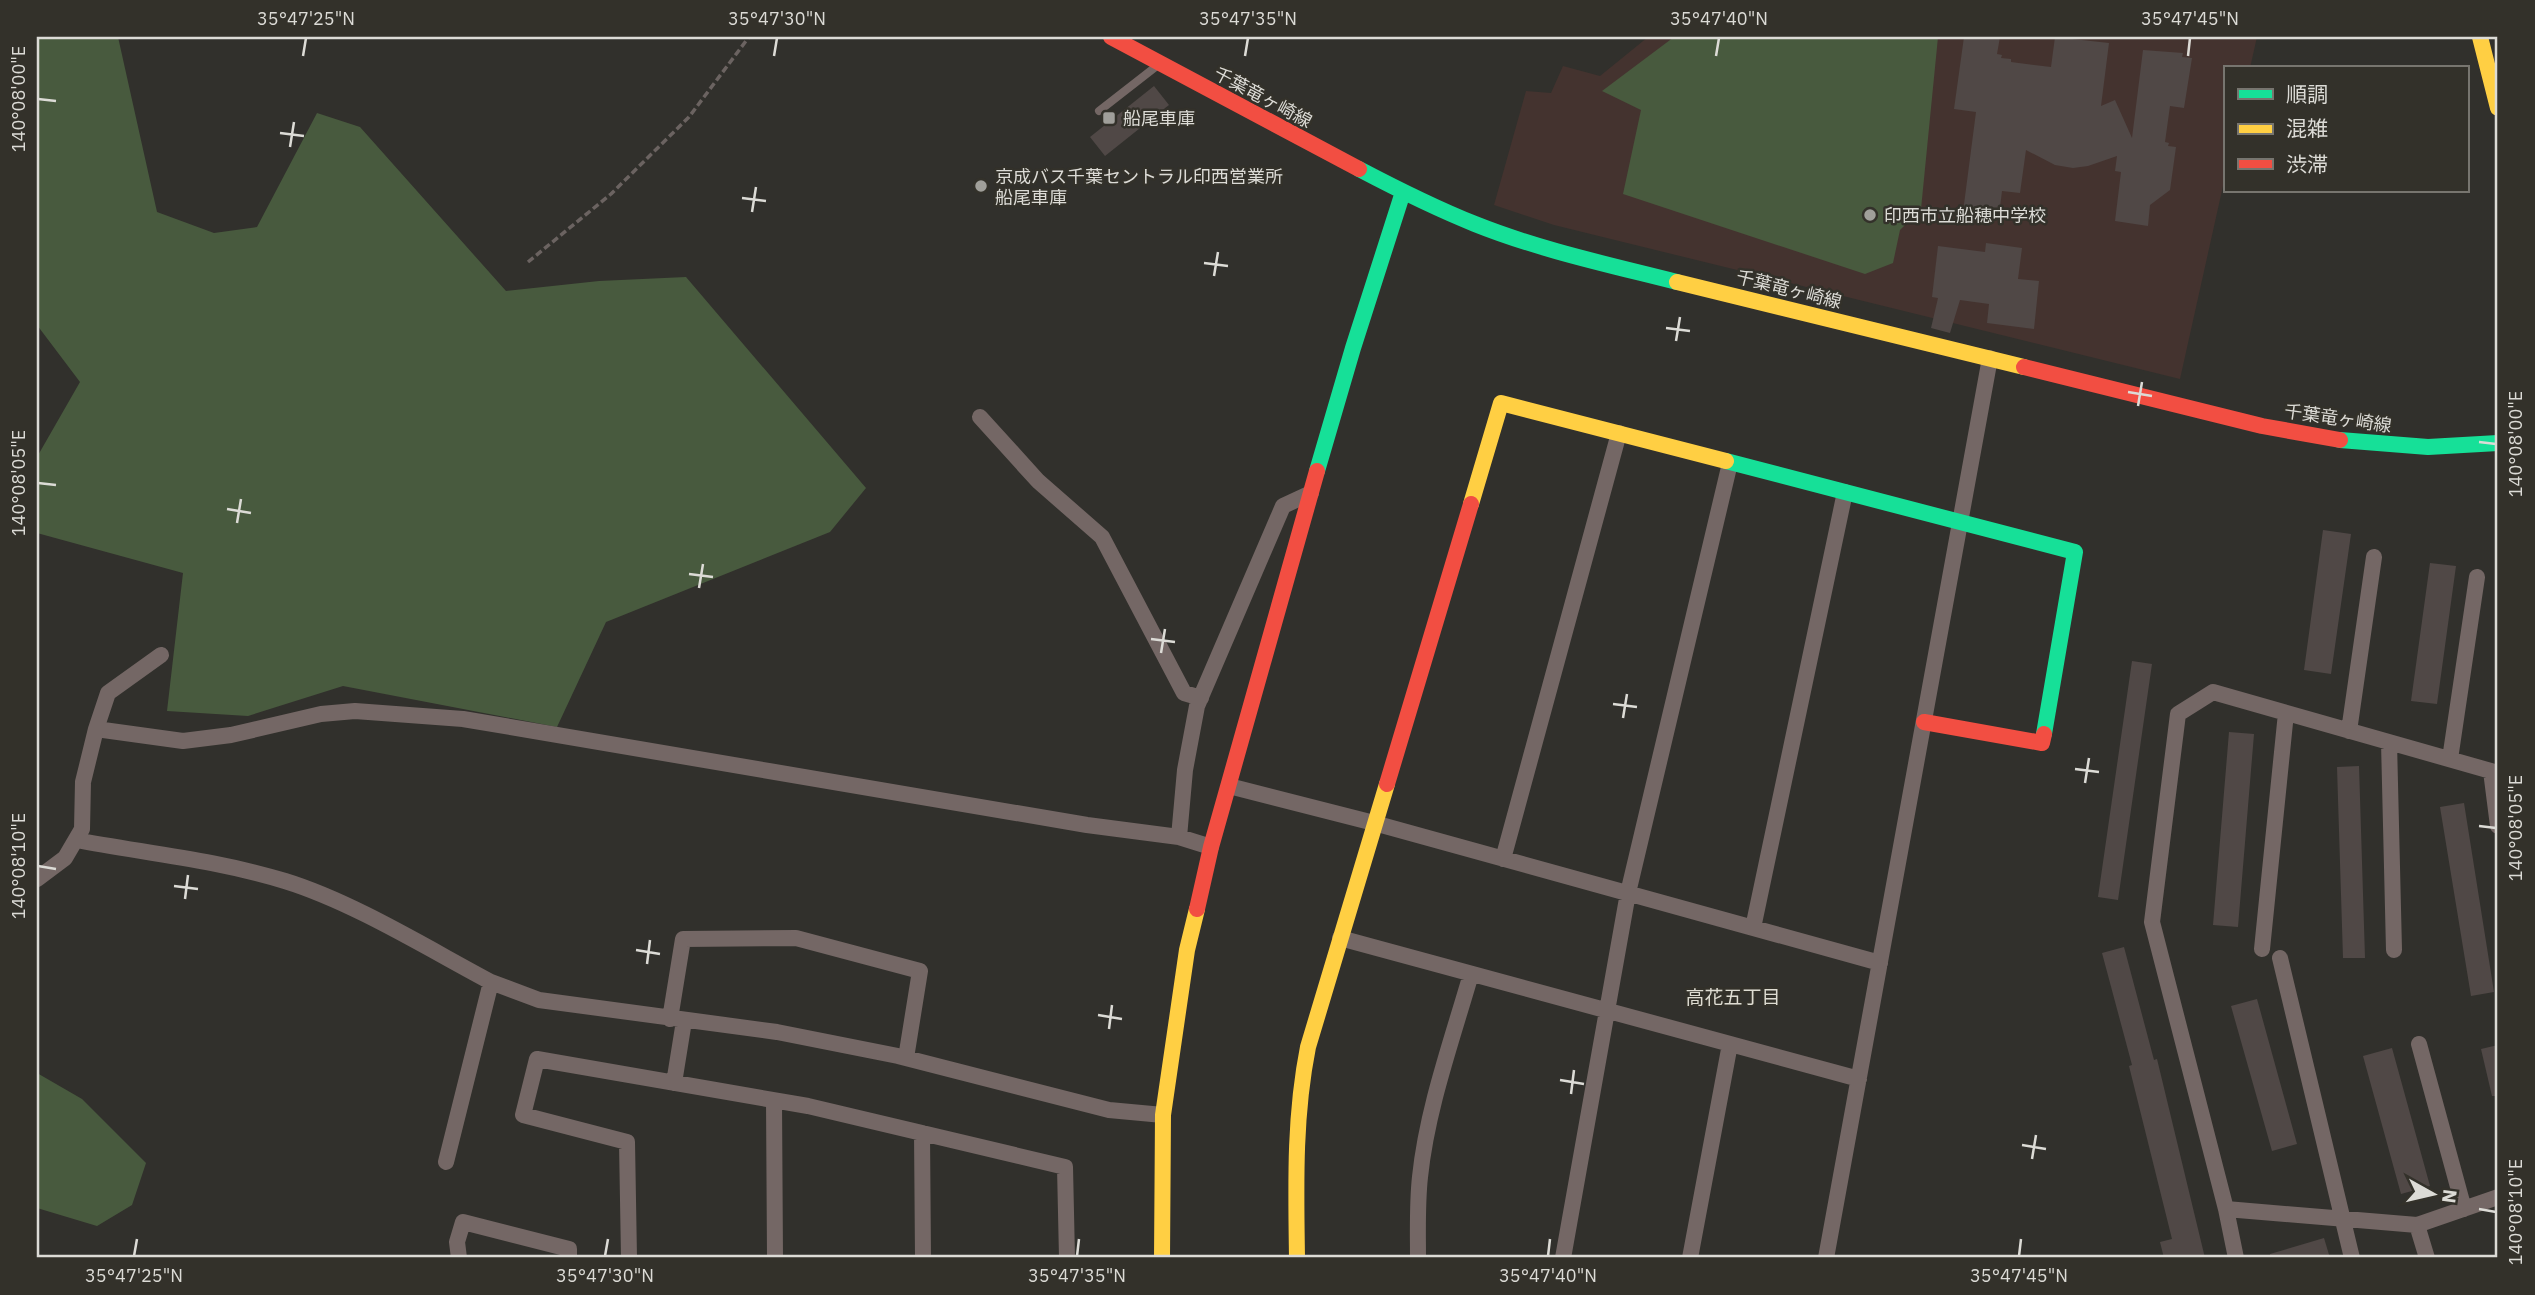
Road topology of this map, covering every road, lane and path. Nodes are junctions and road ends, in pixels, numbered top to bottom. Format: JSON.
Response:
{"nodes":[{"id":1,"x":749,"y":37,"type":"edge"},
{"id":2,"x":1111,"y":37,"type":"edge"},
{"id":3,"x":2480,"y":37,"type":"edge"},
{"id":4,"x":1160,"y":64,"type":"junction"},
{"id":5,"x":2498,"y":108,"type":"edge"},
{"id":6,"x":1099,"y":111,"type":"dead end"},
{"id":7,"x":1403,"y":192,"type":"junction"},
{"id":8,"x":528,"y":262,"type":"dead end"},
{"id":9,"x":1990,"y":358,"type":"junction"},
{"id":10,"x":980,"y":417,"type":"dead end"},
{"id":11,"x":1619,"y":433,"type":"junction"},
{"id":12,"x":2498,"y":443,"type":"edge"},
{"id":13,"x":1730,"y":463,"type":"junction"},
{"id":14,"x":1845,"y":492,"type":"junction"},
{"id":15,"x":1311,"y":493,"type":"junction"},
{"id":16,"x":1960,"y":522,"type":"junction"},
{"id":17,"x":2375,"y":557,"type":"dead end"},
{"id":18,"x":2477,"y":577,"type":"dead end"},
{"id":19,"x":161,"y":655,"type":"dead end"},
{"id":20,"x":1201,"y":698,"type":"junction"},
{"id":21,"x":2286,"y":713,"type":"junction"},
{"id":22,"x":1924,"y":722,"type":"junction"},
{"id":23,"x":96,"y":729,"type":"junction"},
{"id":24,"x":2349,"y":731,"type":"junction"},
{"id":25,"x":2389,"y":742,"type":"junction"},
{"id":26,"x":2451,"y":759,"type":"junction"},
{"id":27,"x":2495,"y":772,"type":"edge"},
{"id":28,"x":1229,"y":786,"type":"junction"},
{"id":29,"x":1374,"y":823,"type":"junction"},
{"id":30,"x":2498,"y":826,"type":"edge"},
{"id":31,"x":1179,"y":837,"type":"junction"},
{"id":32,"x":76,"y":840,"type":"junction"},
{"id":33,"x":1211,"y":847,"type":"junction"},
{"id":34,"x":1503,"y":859,"type":"junction"},
{"id":35,"x":37,"y":879,"type":"edge"},
{"id":36,"x":1628,"y":893,"type":"junction"},
{"id":37,"x":1753,"y":928,"type":"junction"},
{"id":38,"x":1340,"y":938,"type":"junction"},
{"id":39,"x":2262,"y":949,"type":"dead end"},
{"id":40,"x":2393,"y":950,"type":"dead end"},
{"id":41,"x":2280,"y":958,"type":"dead end"},
{"id":42,"x":1880,"y":963,"type":"junction"},
{"id":43,"x":1471,"y":974,"type":"junction"},
{"id":44,"x":491,"y":982,"type":"junction"},
{"id":45,"x":1607,"y":1010,"type":"junction"},
{"id":46,"x":677,"y":1020,"type":"junction"},
{"id":47,"x":1730,"y":1044,"type":"junction"},
{"id":48,"x":2419,"y":1044,"type":"dead end"},
{"id":49,"x":906,"y":1058,"type":"junction"},
{"id":50,"x":1859,"y":1079,"type":"junction"},
{"id":51,"x":674,"y":1083,"type":"junction"},
{"id":52,"x":774,"y":1101,"type":"junction"},
{"id":53,"x":1163,"y":1115,"type":"junction"},
{"id":54,"x":922,"y":1133,"type":"junction"},
{"id":55,"x":446,"y":1163,"type":"dead end"},
{"id":56,"x":2498,"y":1197,"type":"edge"},
{"id":57,"x":2226,"y":1209,"type":"junction"},
{"id":58,"x":2464,"y":1209,"type":"junction"},
{"id":59,"x":2344,"y":1219,"type":"junction"},
{"id":60,"x":2417,"y":1225,"type":"junction"},
{"id":61,"x":460,"y":1258,"type":"edge"},
{"id":62,"x":569,"y":1258,"type":"edge"},
{"id":63,"x":629,"y":1258,"type":"edge"},
{"id":64,"x":775,"y":1258,"type":"edge"},
{"id":65,"x":923,"y":1258,"type":"edge"},
{"id":66,"x":1067,"y":1258,"type":"edge"},
{"id":67,"x":1161,"y":1258,"type":"edge"},
{"id":68,"x":1297,"y":1258,"type":"edge"},
{"id":69,"x":1418,"y":1258,"type":"edge"},
{"id":70,"x":1563,"y":1258,"type":"edge"},
{"id":71,"x":1690,"y":1258,"type":"edge"},
{"id":72,"x":1826,"y":1258,"type":"edge"},
{"id":73,"x":2236,"y":1258,"type":"edge"},
{"id":74,"x":2352,"y":1258,"type":"edge"},
{"id":75,"x":2427,"y":1258,"type":"edge"}],
"edges":[{"from":1,"to":8,"type":"path"},
{"from":2,"to":4,"type":"street","name":"千葉竜ヶ崎線"},
{"from":3,"to":5,"type":"street"},
{"from":4,"to":6,"type":"lane"},
{"from":4,"to":7,"type":"street","name":"千葉竜ヶ崎線"},
{"from":7,"to":9,"type":"street","name":"千葉竜ヶ崎線"},
{"from":7,"to":15,"type":"street"},
{"from":9,"to":12,"type":"street","name":"千葉竜ヶ崎線"},
{"from":9,"to":16,"type":"street"},
{"from":10,"to":20,"type":"street"},
{"from":11,"to":13,"type":"street"},
{"from":11,"to":29,"type":"street"},
{"from":11,"to":34,"type":"street"},
{"from":13,"to":14,"type":"street"},
{"from":13,"to":36,"type":"street"},
{"from":14,"to":16,"type":"street"},
{"from":14,"to":37,"type":"street"},
{"from":15,"to":20,"type":"street"},
{"from":15,"to":28,"type":"street"},
{"from":16,"to":22,"type":"street"},
{"from":16,"to":22,"type":"street"},
{"from":17,"to":24,"type":"street"},
{"from":18,"to":26,"type":"street"},
{"from":19,"to":23,"type":"street"},
{"from":20,"to":31,"type":"street"},
{"from":21,"to":24,"type":"street"},
{"from":21,"to":39,"type":"street"},
{"from":21,"to":57,"type":"street"},
{"from":22,"to":42,"type":"street"},
{"from":23,"to":31,"type":"street"},
{"from":23,"to":32,"type":"street"},
{"from":24,"to":25,"type":"street"},
{"from":25,"to":26,"type":"street"},
{"from":25,"to":40,"type":"street"},
{"from":26,"to":27,"type":"street"},
{"from":27,"to":30,"type":"street"},
{"from":28,"to":29,"type":"street"},
{"from":28,"to":33,"type":"street"},
{"from":29,"to":34,"type":"street"},
{"from":29,"to":38,"type":"street"},
{"from":31,"to":33,"type":"street"},
{"from":32,"to":35,"type":"street"},
{"from":32,"to":44,"type":"street"},
{"from":33,"to":53,"type":"street"},
{"from":34,"to":36,"type":"street"},
{"from":36,"to":37,"type":"street"},
{"from":36,"to":45,"type":"street"},
{"from":37,"to":42,"type":"street"},
{"from":38,"to":43,"type":"street"},
{"from":38,"to":68,"type":"street"},
{"from":41,"to":59,"type":"street"},
{"from":42,"to":50,"type":"street"},
{"from":43,"to":45,"type":"street"},
{"from":43,"to":69,"type":"street"},
{"from":44,"to":46,"type":"street"},
{"from":44,"to":55,"type":"street"},
{"from":45,"to":47,"type":"street"},
{"from":45,"to":70,"type":"street"},
{"from":46,"to":49,"type":"street"},
{"from":46,"to":49,"type":"street"},
{"from":46,"to":51,"type":"street"},
{"from":47,"to":50,"type":"street"},
{"from":47,"to":71,"type":"street"},
{"from":48,"to":58,"type":"street"},
{"from":49,"to":53,"type":"street"},
{"from":50,"to":72,"type":"street"},
{"from":51,"to":52,"type":"street"},
{"from":51,"to":63,"type":"street"},
{"from":52,"to":54,"type":"street"},
{"from":52,"to":64,"type":"street"},
{"from":53,"to":67,"type":"street"},
{"from":54,"to":65,"type":"street"},
{"from":54,"to":66,"type":"street"},
{"from":56,"to":58,"type":"street"},
{"from":57,"to":59,"type":"street"},
{"from":57,"to":73,"type":"street"},
{"from":58,"to":60,"type":"street"},
{"from":59,"to":60,"type":"street"},
{"from":59,"to":74,"type":"street"},
{"from":60,"to":75,"type":"street"},
{"from":61,"to":62,"type":"street"}]}
